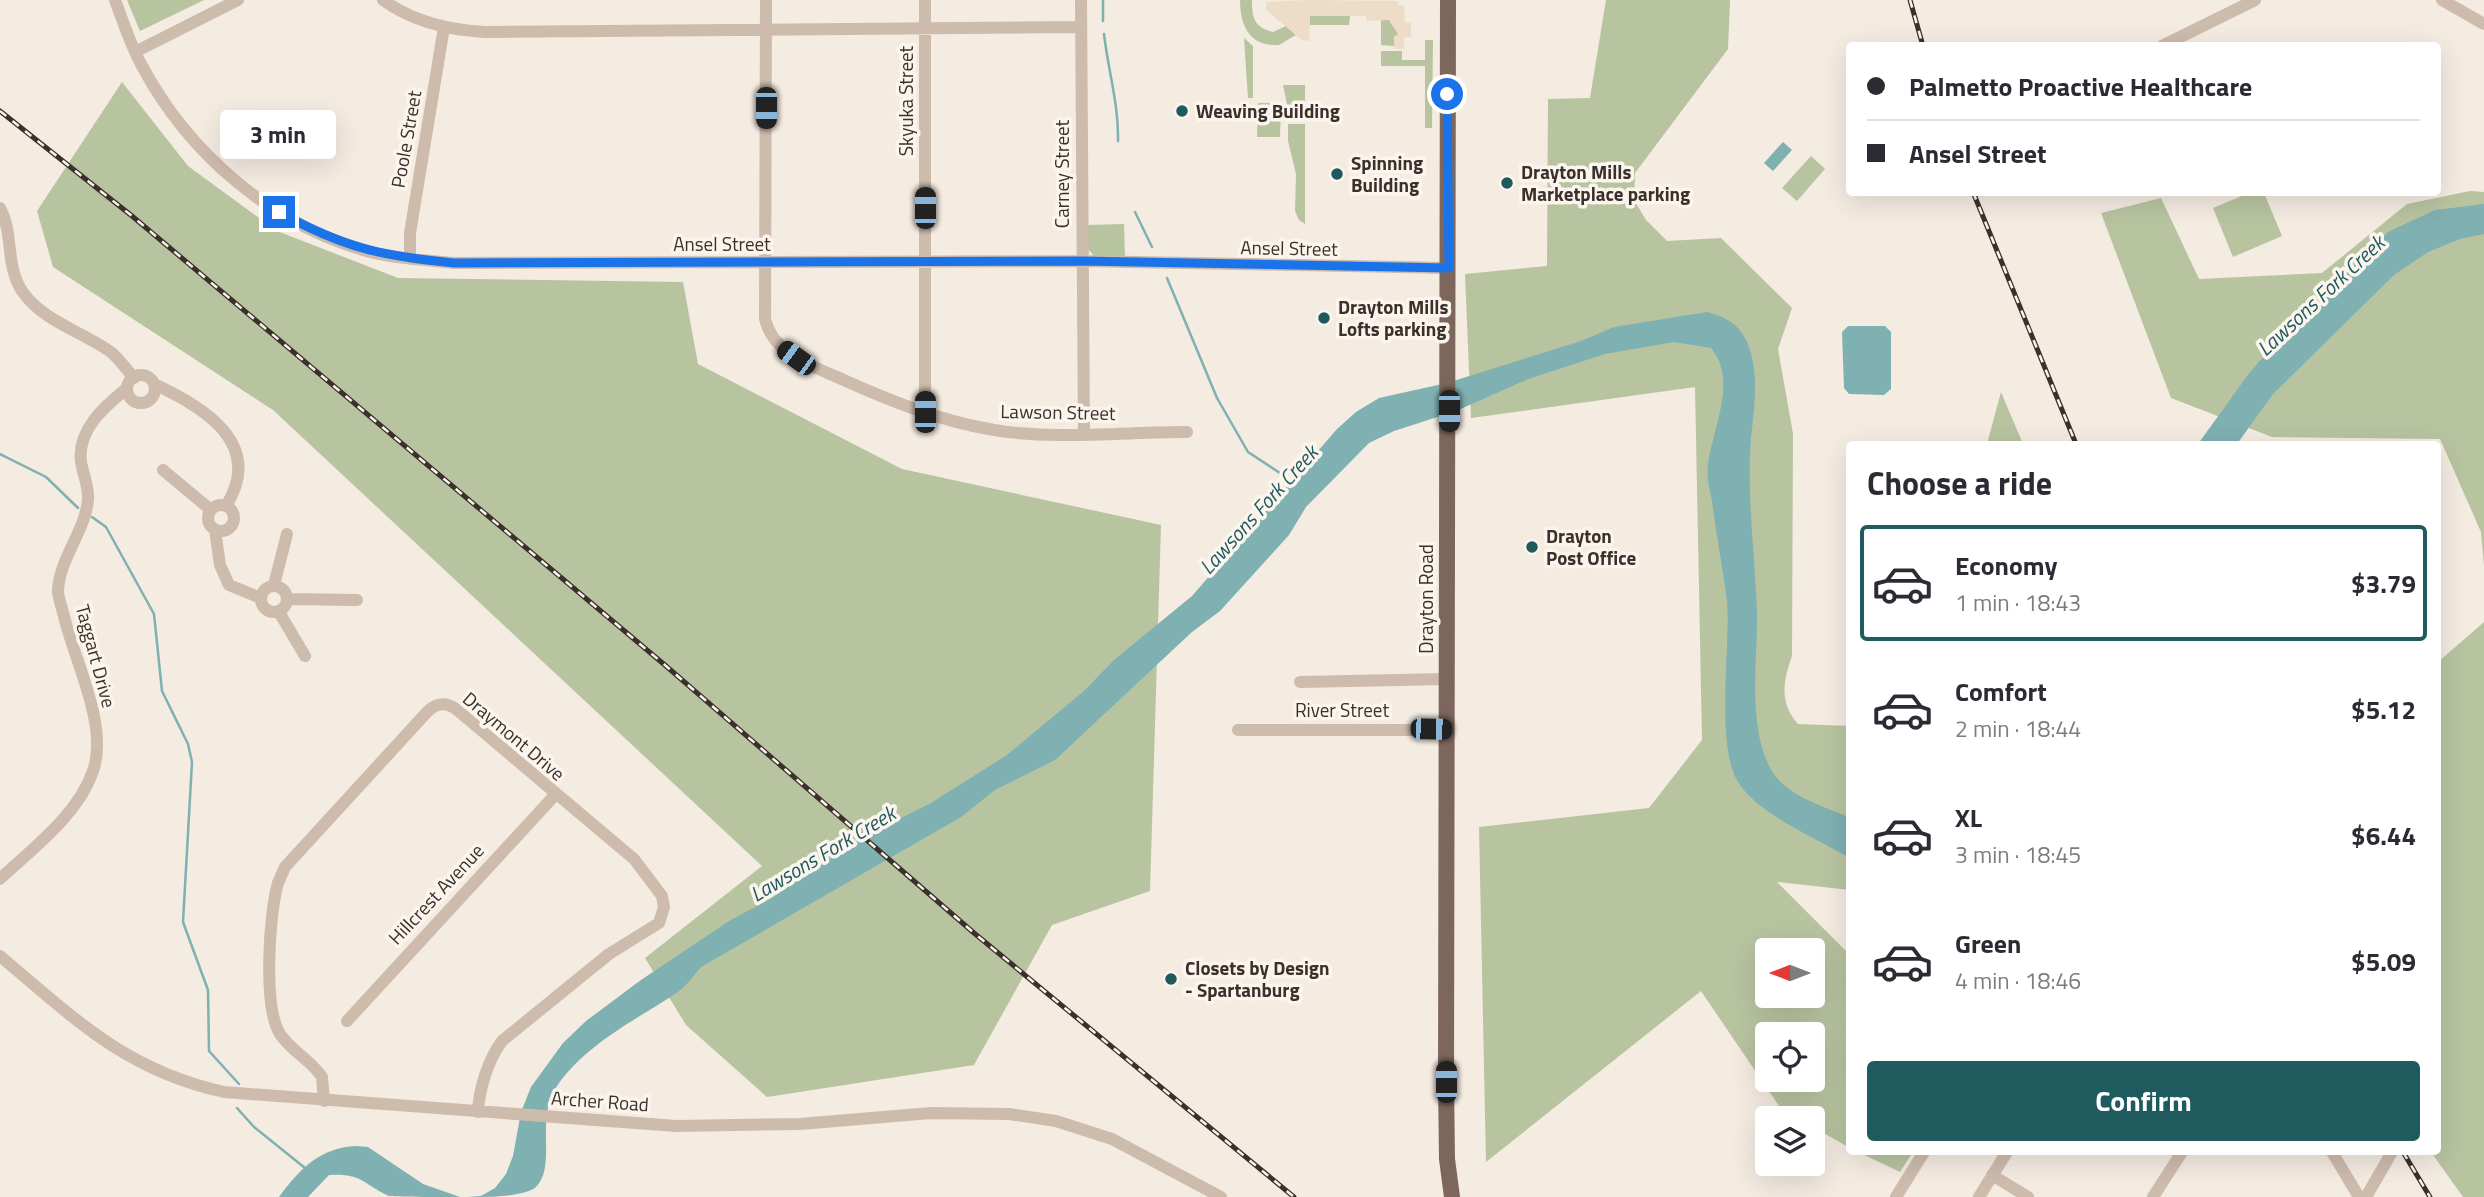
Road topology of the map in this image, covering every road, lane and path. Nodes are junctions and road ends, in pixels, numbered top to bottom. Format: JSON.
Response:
{"nodes":[{"id":1,"x":115,"y":0,"type":"edge"},
{"id":2,"x":238,"y":0,"type":"edge"},
{"id":3,"x":383,"y":0,"type":"edge"},
{"id":4,"x":766,"y":0,"type":"edge"},
{"id":5,"x":925,"y":0,"type":"edge"},
{"id":6,"x":1081,"y":0,"type":"edge"},
{"id":7,"x":1448,"y":0,"type":"edge"},
{"id":8,"x":2255,"y":0,"type":"edge"},
{"id":9,"x":2442,"y":0,"type":"edge"},
{"id":10,"x":2484,"y":24,"type":"edge"},
{"id":11,"x":444,"y":27,"type":"junction"},
{"id":12,"x":926,"y":27,"type":"junction"},
{"id":13,"x":1081,"y":27,"type":"junction"},
{"id":14,"x":766,"y":31,"type":"junction"},
{"id":15,"x":2170,"y":42,"type":"edge"},
{"id":16,"x":135,"y":52,"type":"junction"},
{"id":17,"x":0,"y":208,"type":"edge"},
{"id":18,"x":410,"y":258,"type":"junction"},
{"id":19,"x":1082,"y":261,"type":"junction"},
{"id":20,"x":926,"y":262,"type":"junction"},
{"id":21,"x":765,"y":264,"type":"junction"},
{"id":22,"x":1449,"y":268,"type":"junction"},
{"id":23,"x":134,"y":378,"type":"junction"},
{"id":24,"x":154,"y":384,"type":"junction"},
{"id":25,"x":126,"y":389,"type":"junction"},
{"id":26,"x":925,"y":412,"type":"junction"},
{"id":27,"x":1187,"y":432,"type":"dead end"},
{"id":28,"x":1084,"y":433,"type":"junction"},
{"id":29,"x":163,"y":470,"type":"dead end"},
{"id":30,"x":226,"y":506,"type":"junction"},
{"id":31,"x":211,"y":510,"type":"junction"},
{"id":32,"x":215,"y":530,"type":"junction"},
{"id":33,"x":287,"y":534,"type":"dead end"},
{"id":34,"x":274,"y":585,"type":"junction"},
{"id":35,"x":261,"y":598,"type":"junction"},
{"id":36,"x":287,"y":599,"type":"junction"},
{"id":37,"x":357,"y":600,"type":"dead end"},
{"id":38,"x":279,"y":612,"type":"junction"},
{"id":39,"x":305,"y":656,"type":"dead end"},
{"id":40,"x":1447,"y":679,"type":"junction"},
{"id":41,"x":1300,"y":682,"type":"dead end"},
{"id":42,"x":1238,"y":730,"type":"dead end"},
{"id":43,"x":1447,"y":730,"type":"junction"},
{"id":44,"x":555,"y":795,"type":"junction"},
{"id":45,"x":0,"y":879,"type":"edge"},
{"id":46,"x":0,"y":956,"type":"edge"},
{"id":47,"x":347,"y":1021,"type":"dead end"},
{"id":48,"x":324,"y":1101,"type":"junction"},
{"id":49,"x":478,"y":1112,"type":"junction"},
{"id":50,"x":1922,"y":1155,"type":"edge"},
{"id":51,"x":2005,"y":1155,"type":"edge"},
{"id":52,"x":2180,"y":1155,"type":"edge"},
{"id":53,"x":2334,"y":1155,"type":"edge"},
{"id":54,"x":2390,"y":1155,"type":"edge"},
{"id":55,"x":1992,"y":1175,"type":"junction"},
{"id":56,"x":1221,"y":1197,"type":"edge"},
{"id":57,"x":1452,"y":1197,"type":"edge"},
{"id":58,"x":1896,"y":1197,"type":"edge"},
{"id":59,"x":1979,"y":1197,"type":"edge"},
{"id":60,"x":2028,"y":1197,"type":"edge"},
{"id":61,"x":2153,"y":1197,"type":"edge"},
{"id":62,"x":2359,"y":1197,"type":"edge"},
{"id":63,"x":2367,"y":1197,"type":"edge"}],
"edges":[{"from":1,"to":16,"type":"street","name":"Ansel Street"},
{"from":2,"to":16,"type":"street"},
{"from":3,"to":11,"type":"street"},
{"from":4,"to":14,"type":"street","name":"Lawson Street"},
{"from":5,"to":12,"type":"street","name":"Skyuka Street"},
{"from":6,"to":13,"type":"street","name":"Carney Street"},
{"from":7,"to":22,"type":"main road","name":"Drayton Road"},
{"from":8,"to":15,"type":"street"},
{"from":9,"to":10,"type":"street"},
{"from":11,"to":14,"type":"street"},
{"from":11,"to":18,"type":"street","name":"Poole Street"},
{"from":12,"to":13,"type":"street"},
{"from":12,"to":14,"type":"street"},
{"from":12,"to":20,"type":"street","name":"Skyuka Street"},
{"from":13,"to":19,"type":"street","name":"Carney Street"},
{"from":14,"to":21,"type":"street","name":"Lawson Street"},
{"from":16,"to":18,"type":"street","name":"Ansel Street"},
{"from":17,"to":23,"type":"street"},
{"from":18,"to":21,"type":"street","name":"Ansel Street"},
{"from":19,"to":20,"type":"street","name":"Ansel Street"},
{"from":19,"to":22,"type":"street","name":"Ansel Street"},
{"from":19,"to":28,"type":"street","name":"Carney Street"},
{"from":20,"to":21,"type":"street","name":"Ansel Street"},
{"from":20,"to":26,"type":"street","name":"Skyuka Street"},
{"from":21,"to":26,"type":"street","name":"Lawson Street"},
{"from":22,"to":40,"type":"main road","name":"Drayton Road"},
{"from":23,"to":24,"type":"street"},
{"from":23,"to":25,"type":"street"},
{"from":24,"to":25,"type":"street"},
{"from":24,"to":30,"type":"street"},
{"from":25,"to":45,"type":"street","name":"Taggart Drive"},
{"from":26,"to":28,"type":"street","name":"Lawson Street"},
{"from":27,"to":28,"type":"street","name":"Lawson Street"},
{"from":29,"to":31,"type":"street"},
{"from":30,"to":31,"type":"street"},
{"from":30,"to":32,"type":"street"},
{"from":31,"to":32,"type":"street"},
{"from":32,"to":35,"type":"street"},
{"from":33,"to":34,"type":"street"},
{"from":34,"to":35,"type":"street"},
{"from":34,"to":36,"type":"street"},
{"from":35,"to":38,"type":"street"},
{"from":36,"to":37,"type":"street"},
{"from":36,"to":38,"type":"street"},
{"from":38,"to":39,"type":"street"},
{"from":40,"to":41,"type":"street"},
{"from":40,"to":43,"type":"main road","name":"Drayton Road"},
{"from":42,"to":43,"type":"street","name":"River Street"},
{"from":43,"to":57,"type":"main road","name":"Drayton Road"},
{"from":44,"to":47,"type":"street","name":"Hillcrest Avenue"},
{"from":44,"to":48,"type":"street","name":"Draymont Drive"},
{"from":44,"to":49,"type":"street","name":"Draymont Drive"},
{"from":46,"to":48,"type":"street","name":"Archer Road"},
{"from":48,"to":49,"type":"street","name":"Archer Road"},
{"from":49,"to":56,"type":"street","name":"Archer Road"},
{"from":50,"to":58,"type":"street"},
{"from":51,"to":55,"type":"street"},
{"from":52,"to":61,"type":"street"},
{"from":53,"to":62,"type":"street"},
{"from":54,"to":63,"type":"street"},
{"from":55,"to":59,"type":"street"},
{"from":55,"to":60,"type":"street"}]}
